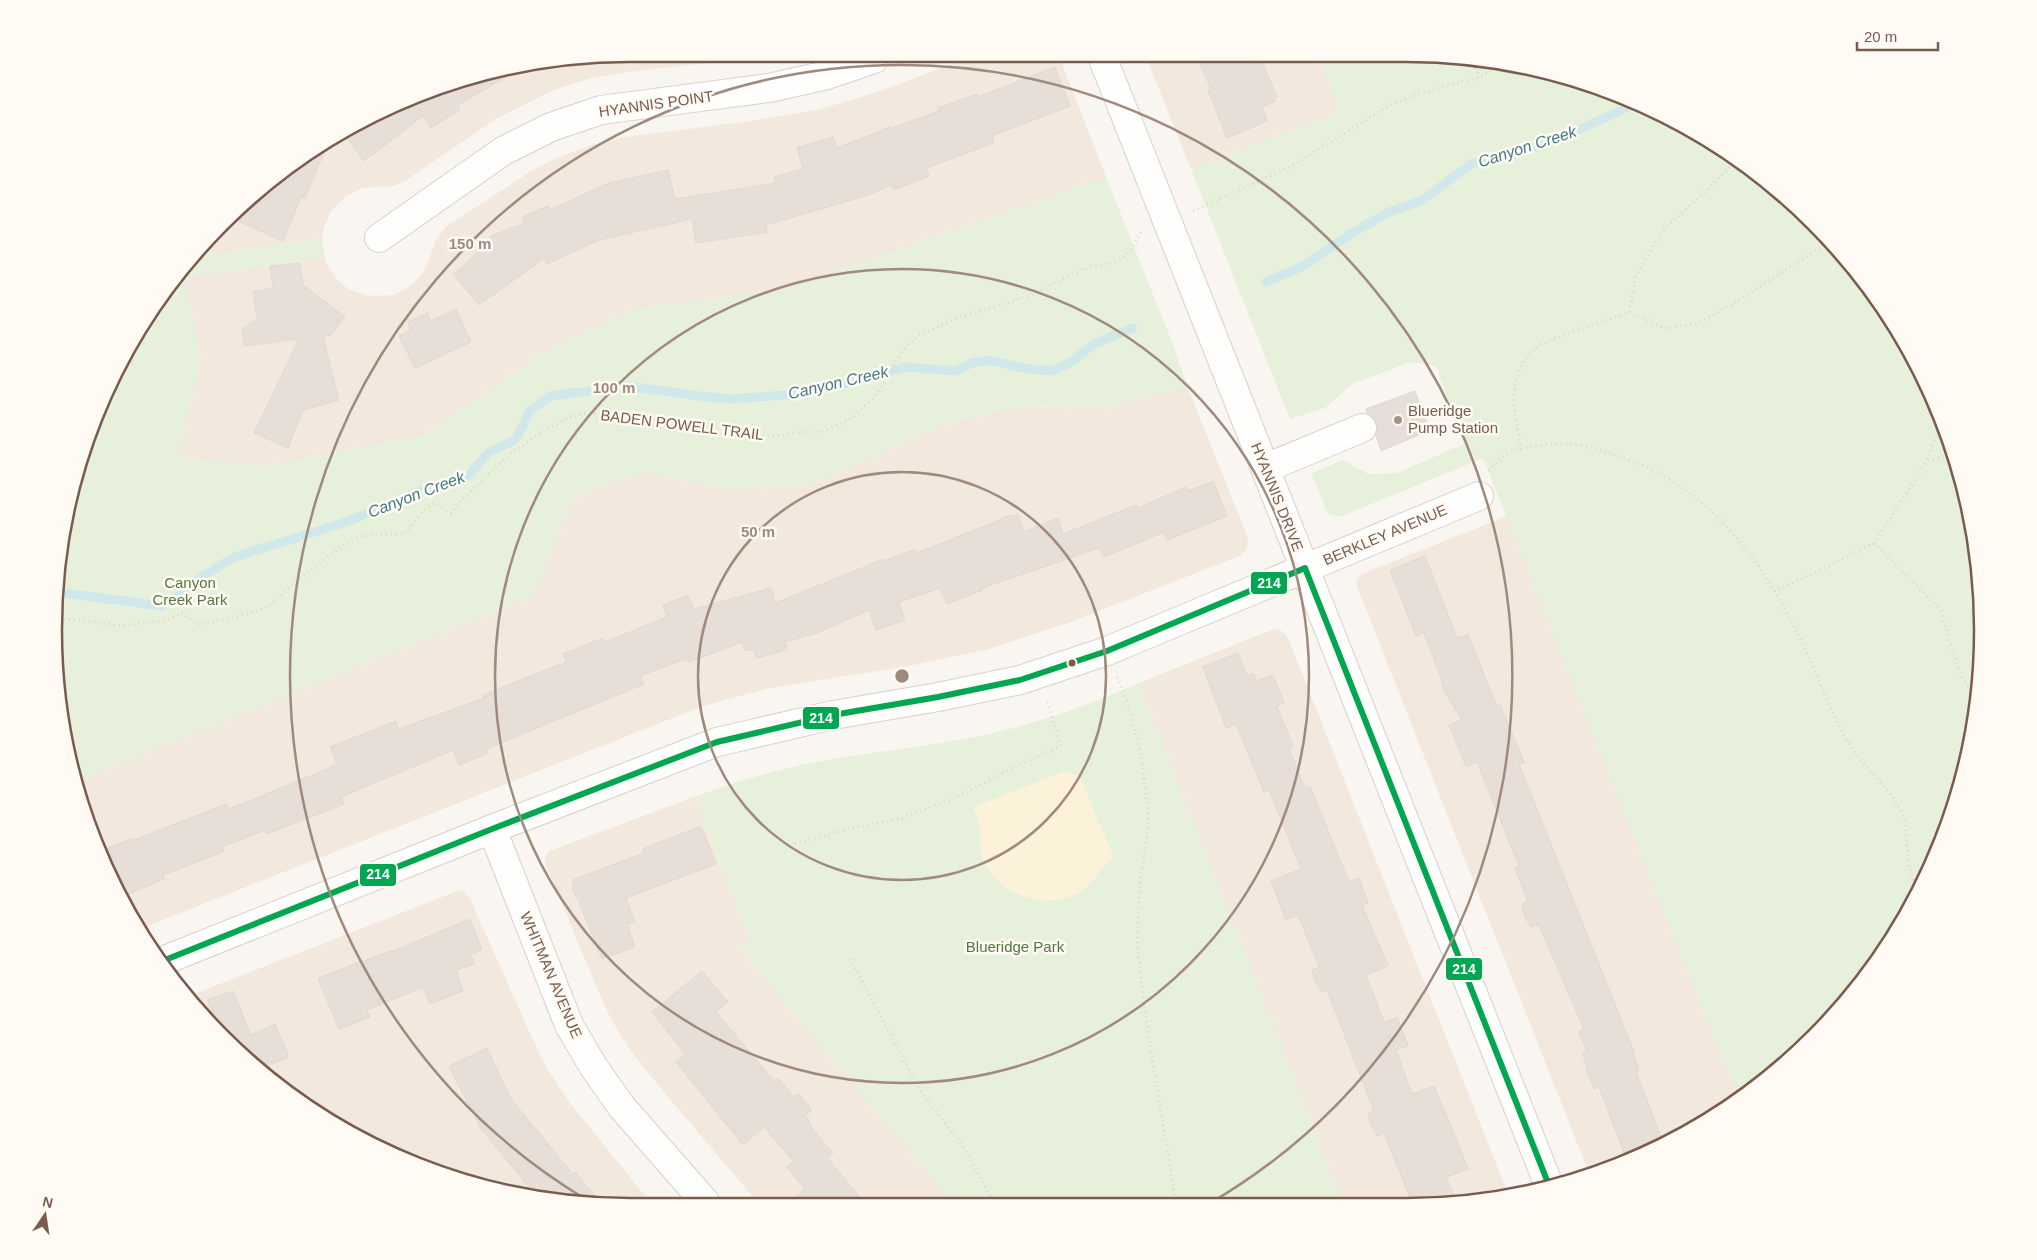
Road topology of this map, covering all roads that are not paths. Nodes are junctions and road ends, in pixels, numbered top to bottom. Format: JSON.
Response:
{"nodes":[{"id":1,"x":865,"y":62,"type":"edge"},
{"id":2,"x":1104,"y":62,"type":"edge"},
{"id":3,"x":379,"y":238,"type":"dead end"},
{"id":4,"x":1362,"y":428,"type":"dead end"},
{"id":5,"x":1266,"y":468,"type":"junction"},
{"id":6,"x":1478,"y":496,"type":"road end"},
{"id":7,"x":1305,"y":568,"type":"junction"},
{"id":8,"x":492,"y":829,"type":"junction"},
{"id":9,"x":168,"y":959,"type":"edge"},
{"id":10,"x":1547,"y":1180,"type":"edge"},
{"id":11,"x":702,"y":1198,"type":"edge"}],
"edges":[{"from":1,"to":3,"type":"street","name":"HYANNIS POINT"},
{"from":2,"to":5,"type":"street","name":"HYANNIS DRIVE"},
{"from":4,"to":5,"type":"street"},
{"from":5,"to":7,"type":"street","name":"HYANNIS DRIVE"},
{"from":6,"to":7,"type":"street","name":"BERKLEY AVENUE"},
{"from":7,"to":8,"type":"street","name":"BERKLEY AVENUE"},
{"from":7,"to":10,"type":"street","name":"HYANNIS DRIVE"},
{"from":8,"to":9,"type":"street","name":"BERKLEY AVENUE"},
{"from":8,"to":11,"type":"street","name":"WHITMAN AVENUE"}]}
